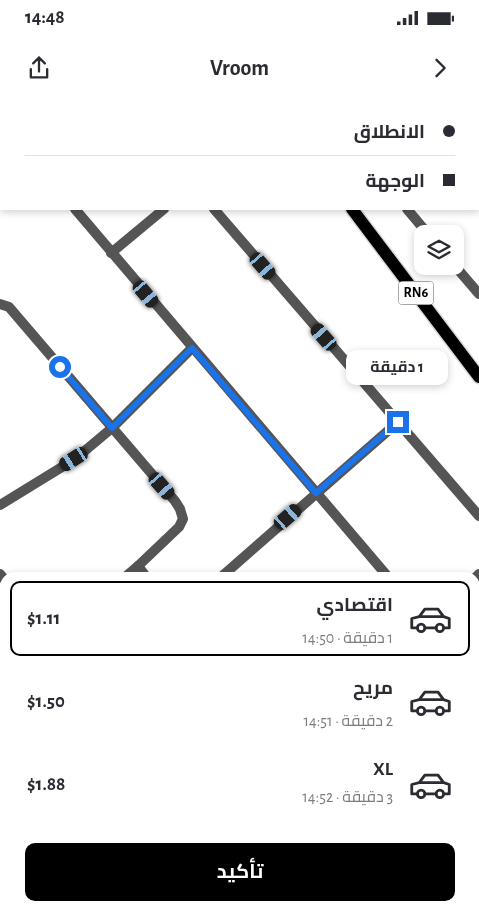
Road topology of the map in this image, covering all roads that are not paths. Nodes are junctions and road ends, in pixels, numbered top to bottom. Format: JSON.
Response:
{"nodes":[{"id":1,"x":76,"y":210,"type":"edge"},
{"id":2,"x":163,"y":210,"type":"edge"},
{"id":3,"x":215,"y":210,"type":"edge"},
{"id":4,"x":353,"y":210,"type":"edge"},
{"id":5,"x":408,"y":210,"type":"edge"},
{"id":6,"x":420,"y":225,"type":"edge"},
{"id":7,"x":111,"y":253,"type":"junction"},
{"id":8,"x":463,"y":275,"type":"edge"},
{"id":9,"x":479,"y":294,"type":"edge"},
{"id":10,"x":0,"y":304,"type":"edge"},
{"id":11,"x":192,"y":348,"type":"junction"},
{"id":12,"x":479,"y":377,"type":"edge"},
{"id":13,"x":398,"y":422,"type":"junction"},
{"id":14,"x":112,"y":428,"type":"junction"},
{"id":15,"x":316,"y":493,"type":"junction"},
{"id":16,"x":0,"y":505,"type":"edge"},
{"id":17,"x":479,"y":516,"type":"edge"},
{"id":18,"x":138,"y":566,"type":"junction"},
{"id":19,"x":131,"y":572,"type":"edge"},
{"id":20,"x":142,"y":572,"type":"edge"},
{"id":21,"x":227,"y":572,"type":"edge"},
{"id":22,"x":380,"y":572,"type":"edge"}],
"edges":[{"from":1,"to":7,"type":"street"},
{"from":2,"to":7,"type":"street"},
{"from":3,"to":13,"type":"street"},
{"from":4,"to":12,"type":"main road","number":"RN6"},
{"from":5,"to":6,"type":"street"},
{"from":7,"to":11,"type":"street"},
{"from":8,"to":9,"type":"street"},
{"from":10,"to":14,"type":"street"},
{"from":11,"to":14,"type":"street"},
{"from":11,"to":15,"type":"street"},
{"from":13,"to":15,"type":"street"},
{"from":13,"to":17,"type":"street"},
{"from":14,"to":16,"type":"street"},
{"from":14,"to":18,"type":"street"},
{"from":15,"to":21,"type":"street"},
{"from":15,"to":22,"type":"street"},
{"from":18,"to":19,"type":"street"},
{"from":18,"to":20,"type":"street"}]}
